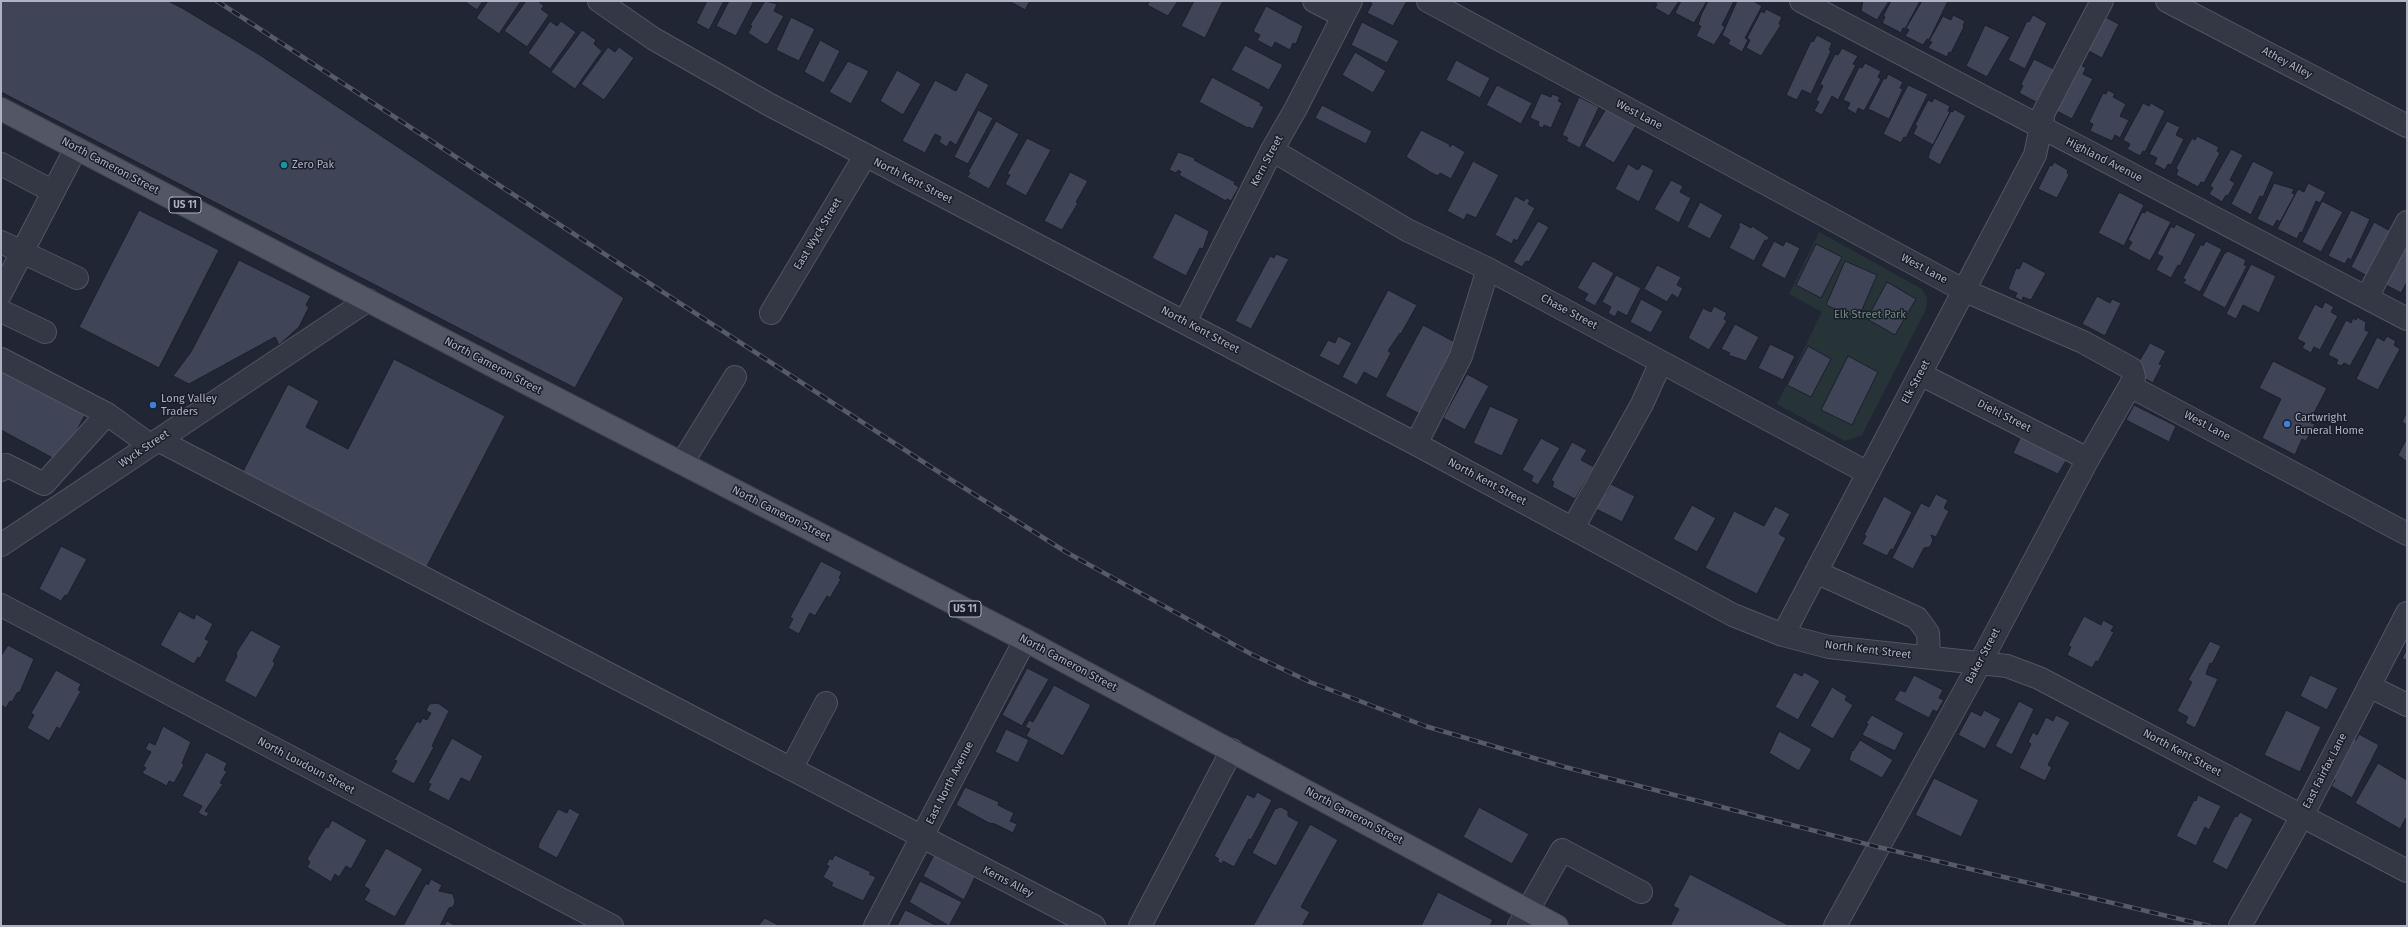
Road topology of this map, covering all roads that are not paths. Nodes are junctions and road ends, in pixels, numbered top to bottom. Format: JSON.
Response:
{"nodes":[{"id":1,"x":599,"y":1,"type":"edge"},
{"id":2,"x":1314,"y":1,"type":"edge"},
{"id":3,"x":1428,"y":1,"type":"edge"},
{"id":4,"x":1801,"y":1,"type":"edge"},
{"id":5,"x":2102,"y":1,"type":"edge"},
{"id":6,"x":2167,"y":1,"type":"edge"},
{"id":7,"x":1347,"y":9,"type":"edge"},
{"id":8,"x":1,"y":109,"type":"edge"},
{"id":9,"x":2407,"y":126,"type":"edge"},
{"id":10,"x":2040,"y":127,"type":"junction"},
{"id":11,"x":76,"y":148,"type":"junction"},
{"id":12,"x":1272,"y":150,"type":"junction"},
{"id":13,"x":865,"y":156,"type":"junction"},
{"id":14,"x":1,"y":164,"type":"edge"},
{"id":15,"x":52,"y":191,"type":"junction"},
{"id":16,"x":2407,"y":222,"type":"edge"},
{"id":17,"x":1,"y":242,"type":"edge"},
{"id":18,"x":22,"y":253,"type":"junction"},
{"id":19,"x":1488,"y":269,"type":"junction"},
{"id":20,"x":78,"y":278,"type":"dead end"},
{"id":21,"x":1963,"y":290,"type":"junction"},
{"id":22,"x":1,"y":293,"type":"edge"},
{"id":23,"x":2367,"y":297,"type":"junction"},
{"id":24,"x":368,"y":300,"type":"junction"},
{"id":25,"x":1,"y":311,"type":"edge"},
{"id":26,"x":771,"y":313,"type":"dead end"},
{"id":27,"x":2407,"y":319,"type":"edge"},
{"id":28,"x":1185,"y":322,"type":"junction"},
{"id":29,"x":45,"y":332,"type":"dead end"},
{"id":30,"x":1,"y":359,"type":"edge"},
{"id":31,"x":1661,"y":362,"type":"junction"},
{"id":32,"x":1920,"y":374,"type":"junction"},
{"id":33,"x":735,"y":377,"type":"dead end"},
{"id":34,"x":2130,"y":386,"type":"junction"},
{"id":35,"x":107,"y":414,"type":"junction"},
{"id":36,"x":154,"y":442,"type":"junction"},
{"id":37,"x":1416,"y":444,"type":"junction"},
{"id":38,"x":2088,"y":459,"type":"junction"},
{"id":39,"x":682,"y":463,"type":"junction"},
{"id":40,"x":1,"y":470,"type":"edge"},
{"id":41,"x":1868,"y":473,"type":"junction"},
{"id":42,"x":1573,"y":528,"type":"junction"},
{"id":43,"x":2407,"y":534,"type":"edge"},
{"id":44,"x":1,"y":545,"type":"edge"},
{"id":45,"x":1816,"y":572,"type":"junction"},
{"id":46,"x":1,"y":605,"type":"edge"},
{"id":47,"x":2407,"y":613,"type":"edge"},
{"id":48,"x":1783,"y":635,"type":"junction"},
{"id":49,"x":1025,"y":640,"type":"junction"},
{"id":50,"x":1929,"y":657,"type":"junction"},
{"id":51,"x":1980,"y":663,"type":"junction"},
{"id":52,"x":2369,"y":686,"type":"junction"},
{"id":53,"x":826,"y":703,"type":"dead end"},
{"id":54,"x":2407,"y":705,"type":"edge"},
{"id":55,"x":1232,"y":750,"type":"junction"},
{"id":56,"x":791,"y":769,"type":"junction"},
{"id":57,"x":2302,"y":816,"type":"junction"},
{"id":58,"x":922,"y":838,"type":"junction"},
{"id":59,"x":2405,"y":865,"type":"edge"},
{"id":60,"x":1641,"y":892,"type":"dead end"},
{"id":61,"x":1523,"y":918,"type":"edge"},
{"id":62,"x":612,"y":926,"type":"edge"},
{"id":63,"x":875,"y":926,"type":"edge"},
{"id":64,"x":1094,"y":926,"type":"edge"},
{"id":65,"x":1140,"y":926,"type":"edge"},
{"id":66,"x":1557,"y":926,"type":"edge"},
{"id":67,"x":1835,"y":926,"type":"edge"},
{"id":68,"x":2240,"y":926,"type":"edge"}],
"edges":[{"from":1,"to":13,"type":"street","name":"North Kent Street"},
{"from":2,"to":7,"type":"street"},
{"from":3,"to":21,"type":"street","name":"West Lane"},
{"from":4,"to":10,"type":"street","name":"Highland Avenue"},
{"from":5,"to":10,"type":"street","name":"Elk Street"},
{"from":6,"to":9,"type":"street","name":"Athey Alley"},
{"from":7,"to":12,"type":"street","name":"Kern Street"},
{"from":8,"to":11,"type":"main road","name":"North Cameron Street","number":"US 11"},
{"from":10,"to":21,"type":"street","name":"Elk Street"},
{"from":10,"to":23,"type":"street","name":"Highland Avenue"},
{"from":11,"to":15,"type":"street"},
{"from":11,"to":24,"type":"main road","name":"North Cameron Street","number":"US 11"},
{"from":12,"to":19,"type":"street","name":"Chase Street"},
{"from":12,"to":28,"type":"street","name":"Kern Street"},
{"from":13,"to":26,"type":"street","name":"East Wyck Street"},
{"from":13,"to":28,"type":"street","name":"North Kent Street"},
{"from":14,"to":15,"type":"street"},
{"from":15,"to":18,"type":"street"},
{"from":16,"to":23,"type":"street"},
{"from":17,"to":18,"type":"street"},
{"from":18,"to":20,"type":"street"},
{"from":18,"to":22,"type":"street"},
{"from":19,"to":31,"type":"street","name":"Chase Street"},
{"from":19,"to":37,"type":"street"},
{"from":21,"to":32,"type":"street","name":"Elk Street"},
{"from":21,"to":34,"type":"street","name":"West Lane"},
{"from":23,"to":27,"type":"street","name":"Highland Avenue"},
{"from":24,"to":36,"type":"street","name":"Wyck Street"},
{"from":24,"to":39,"type":"main road","name":"North Cameron Street","number":"US 11"},
{"from":25,"to":29,"type":"street"},
{"from":28,"to":37,"type":"street","name":"North Kent Street"},
{"from":30,"to":35,"type":"street","name":"Kerns Alley"},
{"from":31,"to":41,"type":"street","name":"Chase Street"},
{"from":31,"to":42,"type":"street"},
{"from":32,"to":38,"type":"street","name":"Diehl Street"},
{"from":32,"to":41,"type":"street","name":"Elk Street"},
{"from":33,"to":39,"type":"street"},
{"from":34,"to":38,"type":"street","name":"Baker Street"},
{"from":34,"to":43,"type":"street","name":"West Lane"},
{"from":35,"to":36,"type":"street","name":"Kerns Alley"},
{"from":35,"to":40,"type":"street"},
{"from":36,"to":44,"type":"street","name":"Wyck Street"},
{"from":36,"to":56,"type":"street","name":"Kerns Alley"},
{"from":37,"to":42,"type":"street","name":"North Kent Street"},
{"from":38,"to":51,"type":"street","name":"Baker Street"},
{"from":39,"to":49,"type":"main road","name":"North Cameron Street","number":"US 11"},
{"from":41,"to":45,"type":"street","name":"Elk Street"},
{"from":42,"to":48,"type":"street","name":"North Kent Street"},
{"from":45,"to":48,"type":"street","name":"Elk Street"},
{"from":45,"to":50,"type":"street"},
{"from":46,"to":62,"type":"street","name":"North Loudoun Street"},
{"from":47,"to":52,"type":"street","name":"East Fairfax Lane"},
{"from":48,"to":50,"type":"street","name":"North Kent Street"},
{"from":49,"to":55,"type":"main road","name":"North Cameron Street","number":"US 11"},
{"from":49,"to":58,"type":"street","name":"East North Avenue"},
{"from":50,"to":51,"type":"street","name":"North Kent Street"},
{"from":51,"to":57,"type":"street","name":"North Kent Street"},
{"from":51,"to":67,"type":"street","name":"Baker Street"},
{"from":52,"to":54,"type":"street"},
{"from":52,"to":57,"type":"street","name":"East Fairfax Lane"},
{"from":53,"to":56,"type":"street"},
{"from":55,"to":61,"type":"main road","name":"North Cameron Street","number":"US 11"},
{"from":55,"to":65,"type":"street"},
{"from":56,"to":58,"type":"street","name":"Kerns Alley"},
{"from":57,"to":59,"type":"street","name":"North Kent Street"},
{"from":57,"to":68,"type":"street","name":"East Fairfax Lane"},
{"from":58,"to":63,"type":"street","name":"East North Avenue"},
{"from":58,"to":64,"type":"street","name":"Kerns Alley"},
{"from":60,"to":61,"type":"street"},
{"from":61,"to":66,"type":"main road","name":"North Cameron Street","number":"US 11"}]}
